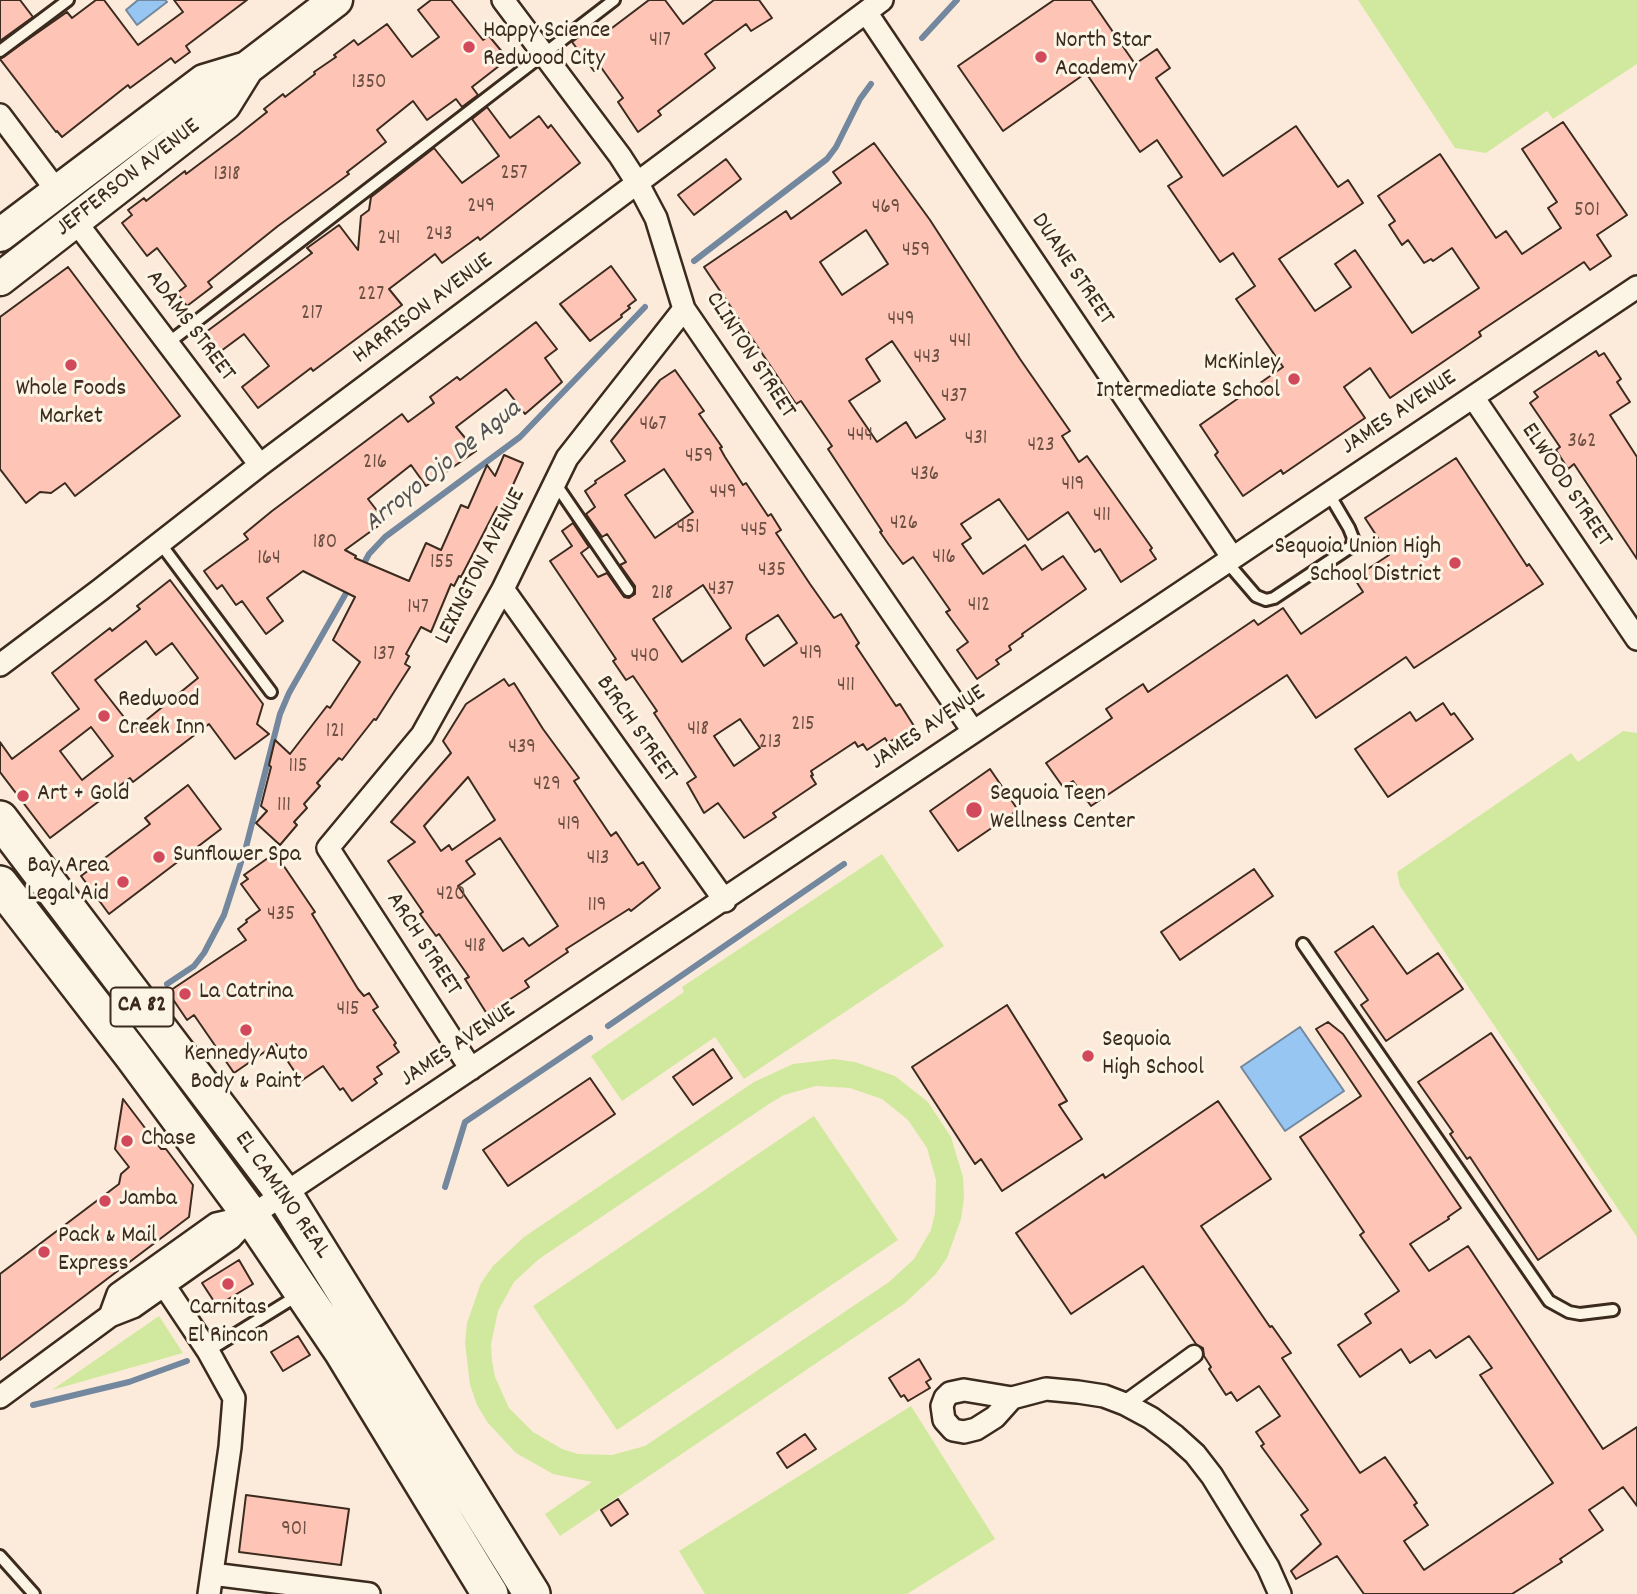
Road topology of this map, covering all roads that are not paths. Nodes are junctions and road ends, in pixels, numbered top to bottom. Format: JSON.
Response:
{"nodes":[{"id":1,"x":68,"y":0,"type":"edge"},
{"id":2,"x":336,"y":0,"type":"edge"},
{"id":3,"x":503,"y":0,"type":"edge"},
{"id":4,"x":614,"y":0,"type":"edge"},
{"id":5,"x":874,"y":6,"type":"edge"},
{"id":6,"x":0,"y":51,"type":"edge"},
{"id":7,"x":543,"y":54,"type":"junction"},
{"id":8,"x":247,"y":68,"type":"junction"},
{"id":9,"x":0,"y":115,"type":"edge"},
{"id":10,"x":102,"y":158,"type":"junction"},
{"id":11,"x":638,"y":184,"type":"junction"},
{"id":12,"x":57,"y":191,"type":"junction"},
{"id":13,"x":76,"y":222,"type":"junction"},
{"id":14,"x":0,"y":235,"type":"edge"},
{"id":15,"x":0,"y":247,"type":"edge"},
{"id":16,"x":0,"y":279,"type":"edge"},
{"id":17,"x":1637,"y":287,"type":"edge"},
{"id":18,"x":684,"y":309,"type":"junction"},
{"id":19,"x":168,"y":343,"type":"junction"},
{"id":20,"x":1473,"y":397,"type":"junction"},
{"id":21,"x":260,"y":465,"type":"junction"},
{"id":22,"x":555,"y":483,"type":"junction"},
{"id":23,"x":1329,"y":494,"type":"junction"},
{"id":24,"x":160,"y":543,"type":"junction"},
{"id":25,"x":1229,"y":559,"type":"junction"},
{"id":26,"x":503,"y":589,"type":"junction"},
{"id":27,"x":628,"y":590,"type":"dead end"},
{"id":28,"x":1637,"y":639,"type":"edge"},
{"id":29,"x":0,"y":665,"type":"edge"},
{"id":30,"x":271,"y":692,"type":"dead end"},
{"id":31,"x":972,"y":731,"type":"junction"},
{"id":32,"x":0,"y":819,"type":"edge"},
{"id":33,"x":328,"y":848,"type":"joint"},
{"id":34,"x":0,"y":884,"type":"edge"},
{"id":35,"x":724,"y":901,"type":"junction"},
{"id":36,"x":1303,"y":944,"type":"dead end"},
{"id":37,"x":471,"y":1069,"type":"junction"},
{"id":38,"x":284,"y":1194,"type":"junction"},
{"id":39,"x":251,"y":1216,"type":"junction"},
{"id":40,"x":164,"y":1285,"type":"junction"},
{"id":41,"x":302,"y":1293,"type":"junction"},
{"id":42,"x":1613,"y":1310,"type":"dead end"},
{"id":43,"x":110,"y":1316,"type":"junction"},
{"id":44,"x":208,"y":1351,"type":"junction"},
{"id":45,"x":1194,"y":1354,"type":"dead end"},
{"id":46,"x":0,"y":1397,"type":"edge"},
{"id":47,"x":1012,"y":1398,"type":"dead end"},
{"id":48,"x":1125,"y":1404,"type":"junction"},
{"id":49,"x":0,"y":1556,"type":"edge"},
{"id":50,"x":211,"y":1584,"type":"edge"},
{"id":51,"x":34,"y":1594,"type":"edge"},
{"id":52,"x":369,"y":1594,"type":"edge"},
{"id":53,"x":489,"y":1594,"type":"edge"},
{"id":54,"x":532,"y":1594,"type":"edge"},
{"id":55,"x":1280,"y":1594,"type":"edge"}],
"edges":[{"from":1,"to":6,"type":"lane"},
{"from":2,"to":8,"type":"main road","name":"JEFFERSON AVENUE"},
{"from":3,"to":7,"type":"street","name":"CLINTON STREET"},
{"from":4,"to":7,"type":"lane"},
{"from":5,"to":11,"type":"street","name":"HARRISON AVENUE"},
{"from":5,"to":25,"type":"street","name":"DUANE STREET"},
{"from":7,"to":11,"type":"street","name":"CLINTON STREET"},
{"from":7,"to":19,"type":"lane"},
{"from":8,"to":10,"type":"main road","name":"JEFFERSON AVENUE"},
{"from":8,"to":13,"type":"main road","name":"JEFFERSON AVENUE"},
{"from":9,"to":12,"type":"street"},
{"from":10,"to":12,"type":"main road","name":"JEFFERSON AVENUE"},
{"from":10,"to":13,"type":"main road"},
{"from":11,"to":18,"type":"street","name":"CLINTON STREET"},
{"from":11,"to":21,"type":"street","name":"HARRISON AVENUE"},
{"from":12,"to":14,"type":"main road","name":"JEFFERSON AVENUE"},
{"from":13,"to":15,"type":"main road"},
{"from":13,"to":16,"type":"main road","name":"JEFFERSON AVENUE"},
{"from":13,"to":19,"type":"street","name":"ADAMS STREET"},
{"from":17,"to":20,"type":"street","name":"JAMES AVENUE"},
{"from":18,"to":22,"type":"street","name":"LEXINGTON AVENUE"},
{"from":18,"to":31,"type":"street","name":"CLINTON STREET"},
{"from":19,"to":21,"type":"street","name":"ADAMS STREET"},
{"from":20,"to":23,"type":"street","name":"JAMES AVENUE"},
{"from":20,"to":28,"type":"street","name":"ELWOOD STREET"},
{"from":21,"to":24,"type":"street","name":"HARRISON AVENUE"},
{"from":22,"to":26,"type":"street","name":"LEXINGTON AVENUE"},
{"from":22,"to":27,"type":"lane"},
{"from":23,"to":25,"type":"street","name":"JAMES AVENUE"},
{"from":23,"to":25,"type":"lane"},
{"from":24,"to":29,"type":"street","name":"HARRISON AVENUE"},
{"from":24,"to":30,"type":"lane"},
{"from":25,"to":31,"type":"street","name":"JAMES AVENUE"},
{"from":26,"to":33,"type":"street","name":"LEXINGTON AVENUE"},
{"from":26,"to":35,"type":"street","name":"BIRCH STREET"},
{"from":31,"to":35,"type":"street","name":"JAMES AVENUE"},
{"from":32,"to":38,"type":"main road","name":"EL CAMINO REAL","number":"CA 82"},
{"from":33,"to":37,"type":"street","name":"ARCH STREET"},
{"from":34,"to":39,"type":"main road","name":"EL CAMINO REAL","number":"CA 82"},
{"from":35,"to":37,"type":"street","name":"JAMES AVENUE"},
{"from":36,"to":42,"type":"lane"},
{"from":37,"to":38,"type":"street","name":"JAMES AVENUE"},
{"from":38,"to":39,"type":"street","name":"JAMES AVENUE"},
{"from":38,"to":54,"type":"main road","name":"EL CAMINO REAL","number":"CA 82"},
{"from":39,"to":40,"type":"street","name":"JAMES AVENUE"},
{"from":39,"to":41,"type":"main road","name":"EL CAMINO REAL","number":"CA 82"},
{"from":39,"to":43,"type":"street","name":"JAMES AVENUE"},
{"from":40,"to":43,"type":"street","name":"JAMES AVENUE"},
{"from":40,"to":44,"type":"street"},
{"from":41,"to":44,"type":"lane"},
{"from":41,"to":53,"type":"main road","name":"EL CAMINO REAL","number":"CA 82"},
{"from":43,"to":46,"type":"street","name":"JAMES AVENUE"},
{"from":44,"to":50,"type":"street"},
{"from":45,"to":48,"type":"street"},
{"from":47,"to":48,"type":"street"},
{"from":48,"to":55,"type":"street"},
{"from":49,"to":51,"type":"lane"},
{"from":50,"to":52,"type":"street"}]}
